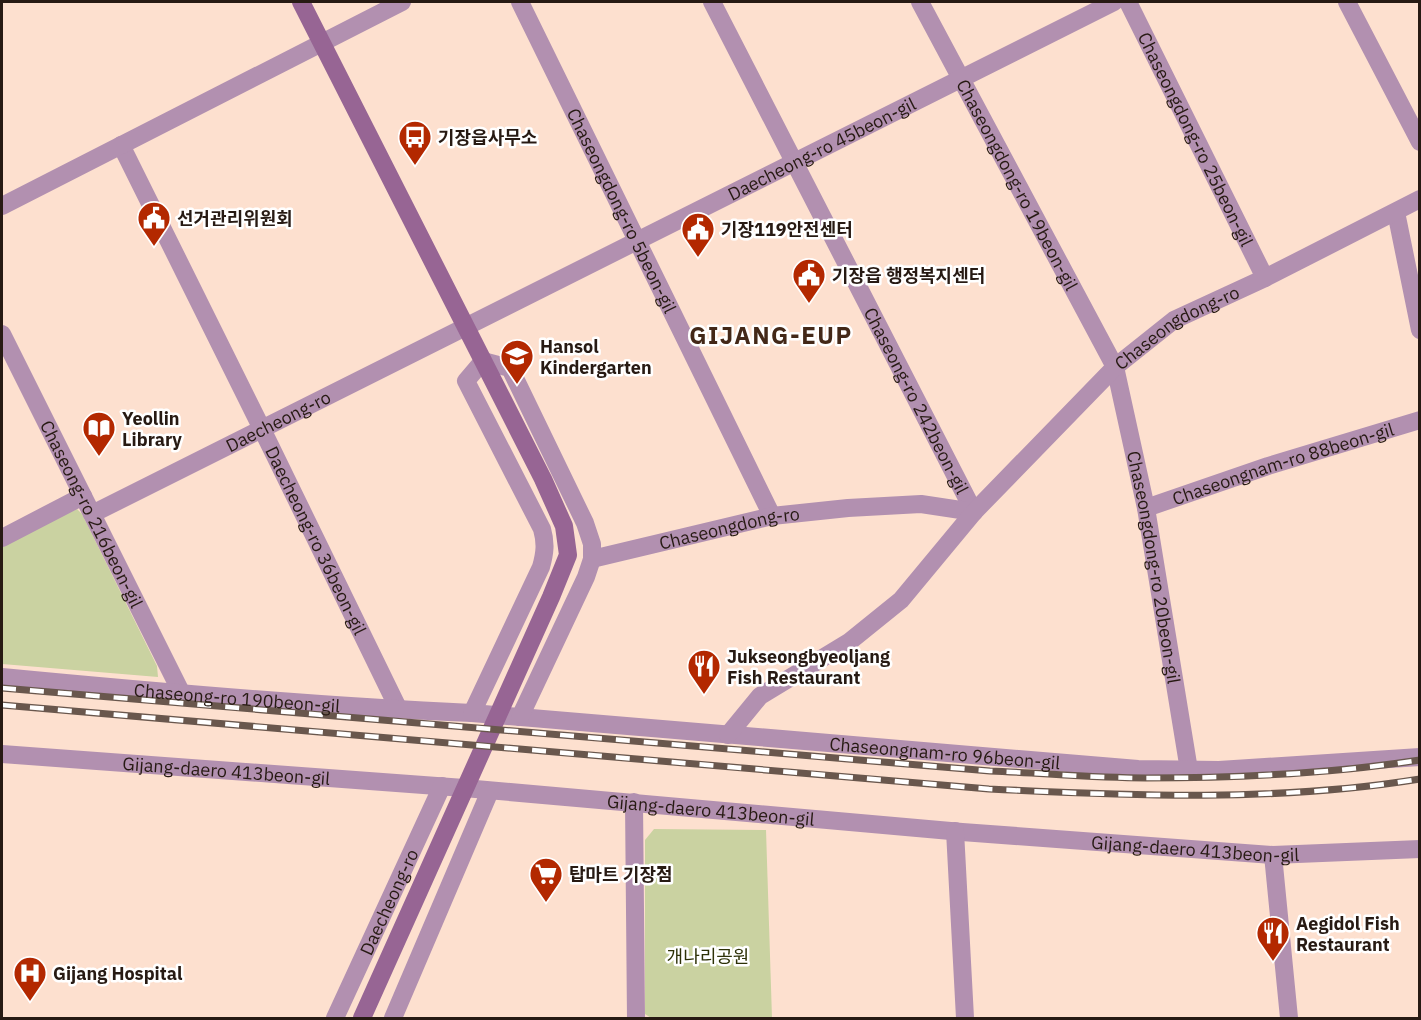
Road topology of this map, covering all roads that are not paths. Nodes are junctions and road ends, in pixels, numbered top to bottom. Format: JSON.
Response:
{"nodes":[{"id":1,"x":301,"y":2,"type":"edge"},
{"id":2,"x":402,"y":2,"type":"edge"},
{"id":3,"x":520,"y":2,"type":"edge"},
{"id":4,"x":712,"y":2,"type":"edge"},
{"id":5,"x":920,"y":2,"type":"edge"},
{"id":6,"x":1114,"y":2,"type":"edge"},
{"id":7,"x":1128,"y":2,"type":"edge"},
{"id":8,"x":1347,"y":2,"type":"edge"},
{"id":9,"x":322,"y":42,"type":"junction"},
{"id":10,"x":960,"y":78,"type":"junction"},
{"id":11,"x":1419,"y":142,"type":"edge"},
{"id":12,"x":121,"y":145,"type":"junction"},
{"id":13,"x":794,"y":162,"type":"junction"},
{"id":14,"x":1419,"y":199,"type":"edge"},
{"id":15,"x":2,"y":206,"type":"edge"},
{"id":16,"x":1396,"y":212,"type":"junction"},
{"id":17,"x":636,"y":240,"type":"junction"},
{"id":18,"x":1265,"y":278,"type":"junction"},
{"id":19,"x":465,"y":326,"type":"junction"},
{"id":20,"x":1419,"y":330,"type":"edge"},
{"id":21,"x":2,"y":334,"type":"edge"},
{"id":22,"x":483,"y":361,"type":"junction"},
{"id":23,"x":1115,"y":367,"type":"junction"},
{"id":24,"x":1419,"y":420,"type":"edge"},
{"id":25,"x":262,"y":429,"type":"junction"},
{"id":26,"x":83,"y":496,"type":"junction"},
{"id":27,"x":1146,"y":507,"type":"junction"},
{"id":28,"x":974,"y":512,"type":"junction"},
{"id":29,"x":92,"y":514,"type":"junction"},
{"id":30,"x":772,"y":516,"type":"junction"},
{"id":31,"x":2,"y":538,"type":"edge"},
{"id":32,"x":592,"y":559,"type":"junction"},
{"id":33,"x":2,"y":677,"type":"edge"},
{"id":34,"x":182,"y":694,"type":"junction"},
{"id":35,"x":399,"y":710,"type":"junction"},
{"id":36,"x":472,"y":713,"type":"junction"},
{"id":37,"x":520,"y":717,"type":"junction"},
{"id":38,"x":728,"y":735,"type":"junction"},
{"id":39,"x":2,"y":754,"type":"edge"},
{"id":40,"x":1419,"y":757,"type":"edge"},
{"id":41,"x":1189,"y":770,"type":"junction"},
{"id":42,"x":442,"y":786,"type":"junction"},
{"id":43,"x":490,"y":791,"type":"junction"},
{"id":44,"x":634,"y":802,"type":"junction"},
{"id":45,"x":955,"y":831,"type":"junction"},
{"id":46,"x":1419,"y":849,"type":"edge"},
{"id":47,"x":1273,"y":855,"type":"junction"},
{"id":48,"x":336,"y":1018,"type":"edge"},
{"id":49,"x":362,"y":1018,"type":"edge"},
{"id":50,"x":393,"y":1018,"type":"edge"},
{"id":51,"x":636,"y":1018,"type":"edge"},
{"id":52,"x":965,"y":1018,"type":"edge"},
{"id":53,"x":1289,"y":1018,"type":"edge"}],
"edges":[{"from":1,"to":9,"type":"main road"},
{"from":2,"to":9,"type":"street"},
{"from":3,"to":17,"type":"street","name":"Chaseongdong-ro 5beon-gil"},
{"from":4,"to":13,"type":"street","name":"Chaseong-ro 242beon-gil"},
{"from":5,"to":10,"type":"street","name":"Chaseongdong-ro 19beon-gil"},
{"from":6,"to":10,"type":"street","name":"Daecheong-ro 45beon-gil"},
{"from":7,"to":18,"type":"street","name":"Chaseongdong-ro 25beon-gil"},
{"from":8,"to":11,"type":"street"},
{"from":9,"to":12,"type":"street"},
{"from":9,"to":19,"type":"main road"},
{"from":10,"to":13,"type":"street","name":"Daecheong-ro 45beon-gil"},
{"from":10,"to":23,"type":"street","name":"Chaseongdong-ro 19beon-gil"},
{"from":12,"to":15,"type":"street"},
{"from":12,"to":25,"type":"street","name":"Daecheong-ro 36beon-gil"},
{"from":13,"to":17,"type":"street","name":"Daecheong-ro 45beon-gil"},
{"from":13,"to":28,"type":"street","name":"Chaseong-ro 242beon-gil"},
{"from":14,"to":16,"type":"street","name":"Chaseongdong-ro"},
{"from":16,"to":18,"type":"street","name":"Chaseongdong-ro"},
{"from":16,"to":20,"type":"street"},
{"from":17,"to":19,"type":"street","name":"Daecheong-ro 45beon-gil"},
{"from":17,"to":30,"type":"street","name":"Chaseongdong-ro 5beon-gil"},
{"from":18,"to":23,"type":"street","name":"Chaseongdong-ro"},
{"from":19,"to":22,"type":"main road"},
{"from":19,"to":25,"type":"street","name":"Daecheong-ro"},
{"from":21,"to":26,"type":"street","name":"Chaseong-ro 216beon-gil"},
{"from":22,"to":32,"type":"street"},
{"from":22,"to":36,"type":"street"},
{"from":22,"to":49,"type":"main road"},
{"from":23,"to":27,"type":"street","name":"Chaseongdong-ro 20beon-gil"},
{"from":23,"to":28,"type":"street","name":"Chaseongdong-ro"},
{"from":24,"to":27,"type":"street","name":"Chaseongnam-ro 88beon-gil"},
{"from":25,"to":29,"type":"street","name":"Daecheong-ro"},
{"from":25,"to":35,"type":"street","name":"Daecheong-ro 36beon-gil"},
{"from":26,"to":29,"type":"street","name":"Chaseong-ro 216beon-gil"},
{"from":26,"to":31,"type":"street"},
{"from":27,"to":41,"type":"street","name":"Chaseongdong-ro 20beon-gil"},
{"from":28,"to":30,"type":"street","name":"Chaseongdong-ro"},
{"from":28,"to":38,"type":"street","name":"Chaseongdong-ro"},
{"from":29,"to":34,"type":"street","name":"Chaseong-ro 216beon-gil"},
{"from":30,"to":32,"type":"street","name":"Chaseongdong-ro"},
{"from":32,"to":37,"type":"street"},
{"from":33,"to":34,"type":"street","name":"Chaseong-ro 190beon-gil"},
{"from":34,"to":35,"type":"street","name":"Chaseong-ro 190beon-gil"},
{"from":35,"to":36,"type":"street","name":"Chaseong-ro 190beon-gil"},
{"from":36,"to":37,"type":"street","name":"Chaseongnam-ro 96beon-gil"},
{"from":37,"to":38,"type":"street","name":"Chaseongnam-ro 96beon-gil"},
{"from":38,"to":41,"type":"street","name":"Chaseongnam-ro 96beon-gil"},
{"from":39,"to":42,"type":"street","name":"Gijang-daero 413beon-gil"},
{"from":40,"to":41,"type":"street","name":"Chaseongnam-ro 96beon-gil"},
{"from":42,"to":43,"type":"street","name":"Gijang-daero 413beon-gil"},
{"from":42,"to":48,"type":"street","name":"Daecheong-ro"},
{"from":43,"to":44,"type":"street","name":"Gijang-daero 413beon-gil"},
{"from":43,"to":50,"type":"street"},
{"from":44,"to":45,"type":"street","name":"Gijang-daero 413beon-gil"},
{"from":44,"to":51,"type":"street"},
{"from":45,"to":47,"type":"street","name":"Gijang-daero 413beon-gil"},
{"from":45,"to":52,"type":"street"},
{"from":46,"to":47,"type":"street","name":"Gijang-daero 413beon-gil"},
{"from":47,"to":53,"type":"street"}]}
